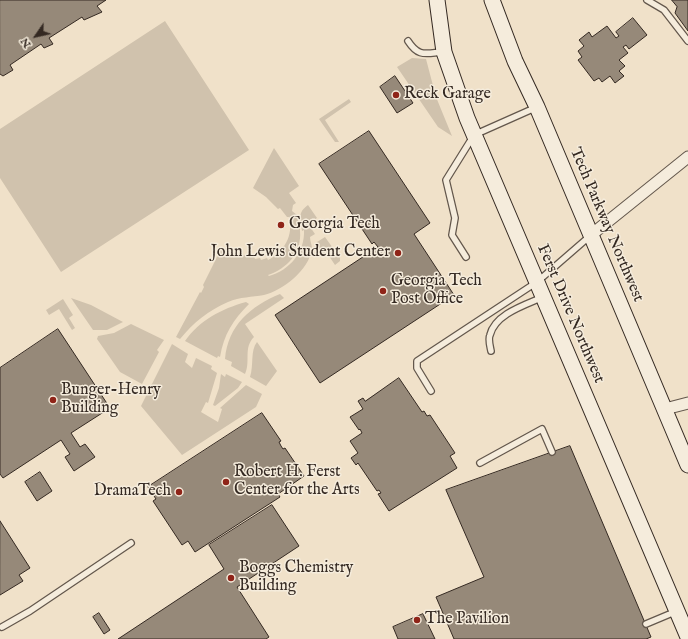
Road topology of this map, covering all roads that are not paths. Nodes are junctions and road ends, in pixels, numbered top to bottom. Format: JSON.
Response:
{"nodes":[{"id":1,"x":437,"y":0,"type":"edge"},
{"id":2,"x":492,"y":0,"type":"edge"},
{"id":3,"x":647,"y":0,"type":"edge"},
{"id":4,"x":408,"y":41,"type":"dead end"},
{"id":5,"x":688,"y":41,"type":"edge"},
{"id":6,"x":444,"y":52,"type":"junction"},
{"id":7,"x":537,"y":107,"type":"junction"},
{"id":8,"x":474,"y":135,"type":"junction"},
{"id":9,"x":688,"y":157,"type":"edge"},
{"id":10,"x":591,"y":235,"type":"junction"},
{"id":11,"x":466,"y":257,"type":"dead end"},
{"id":12,"x":537,"y":282,"type":"junction"},
{"id":13,"x":543,"y":297,"type":"junction"},
{"id":14,"x":491,"y":351,"type":"dead end"},
{"id":15,"x":431,"y":391,"type":"dead end"},
{"id":16,"x":688,"y":403,"type":"edge"},
{"id":17,"x":665,"y":409,"type":"junction"},
{"id":18,"x":552,"y":452,"type":"dead end"},
{"id":19,"x":480,"y":463,"type":"dead end"},
{"id":20,"x":688,"y":465,"type":"edge"},
{"id":21,"x":131,"y":543,"type":"dead end"},
{"id":22,"x":682,"y":609,"type":"edge"},
{"id":23,"x":646,"y":624,"type":"dead end"},
{"id":24,"x":2,"y":627,"type":"dead end"},
{"id":25,"x":688,"y":637,"type":"edge"}],
"edges":[{"from":1,"to":6,"type":"street","name":"Ferst Drive Northwest"},
{"from":2,"to":7,"type":"street","name":"Tech Parkway Northwest"},
{"from":3,"to":5,"type":"lane"},
{"from":4,"to":6,"type":"lane"},
{"from":6,"to":8,"type":"street","name":"Ferst Drive Northwest"},
{"from":7,"to":8,"type":"lane"},
{"from":7,"to":10,"type":"street","name":"Tech Parkway Northwest"},
{"from":8,"to":11,"type":"lane"},
{"from":8,"to":12,"type":"street","name":"Ferst Drive Northwest"},
{"from":9,"to":10,"type":"street"},
{"from":10,"to":12,"type":"lane"},
{"from":10,"to":17,"type":"street","name":"Tech Parkway Northwest"},
{"from":12,"to":13,"type":"street","name":"Ferst Drive Northwest"},
{"from":12,"to":15,"type":"lane"},
{"from":13,"to":14,"type":"lane"},
{"from":13,"to":22,"type":"street","name":"Ferst Drive Northwest"},
{"from":16,"to":17,"type":"street"},
{"from":17,"to":20,"type":"street","name":"Tech Parkway Northwest"},
{"from":18,"to":19,"type":"lane"},
{"from":21,"to":24,"type":"lane"},
{"from":22,"to":23,"type":"lane"},
{"from":22,"to":25,"type":"street","name":"Ferst Drive Northwest"}]}
